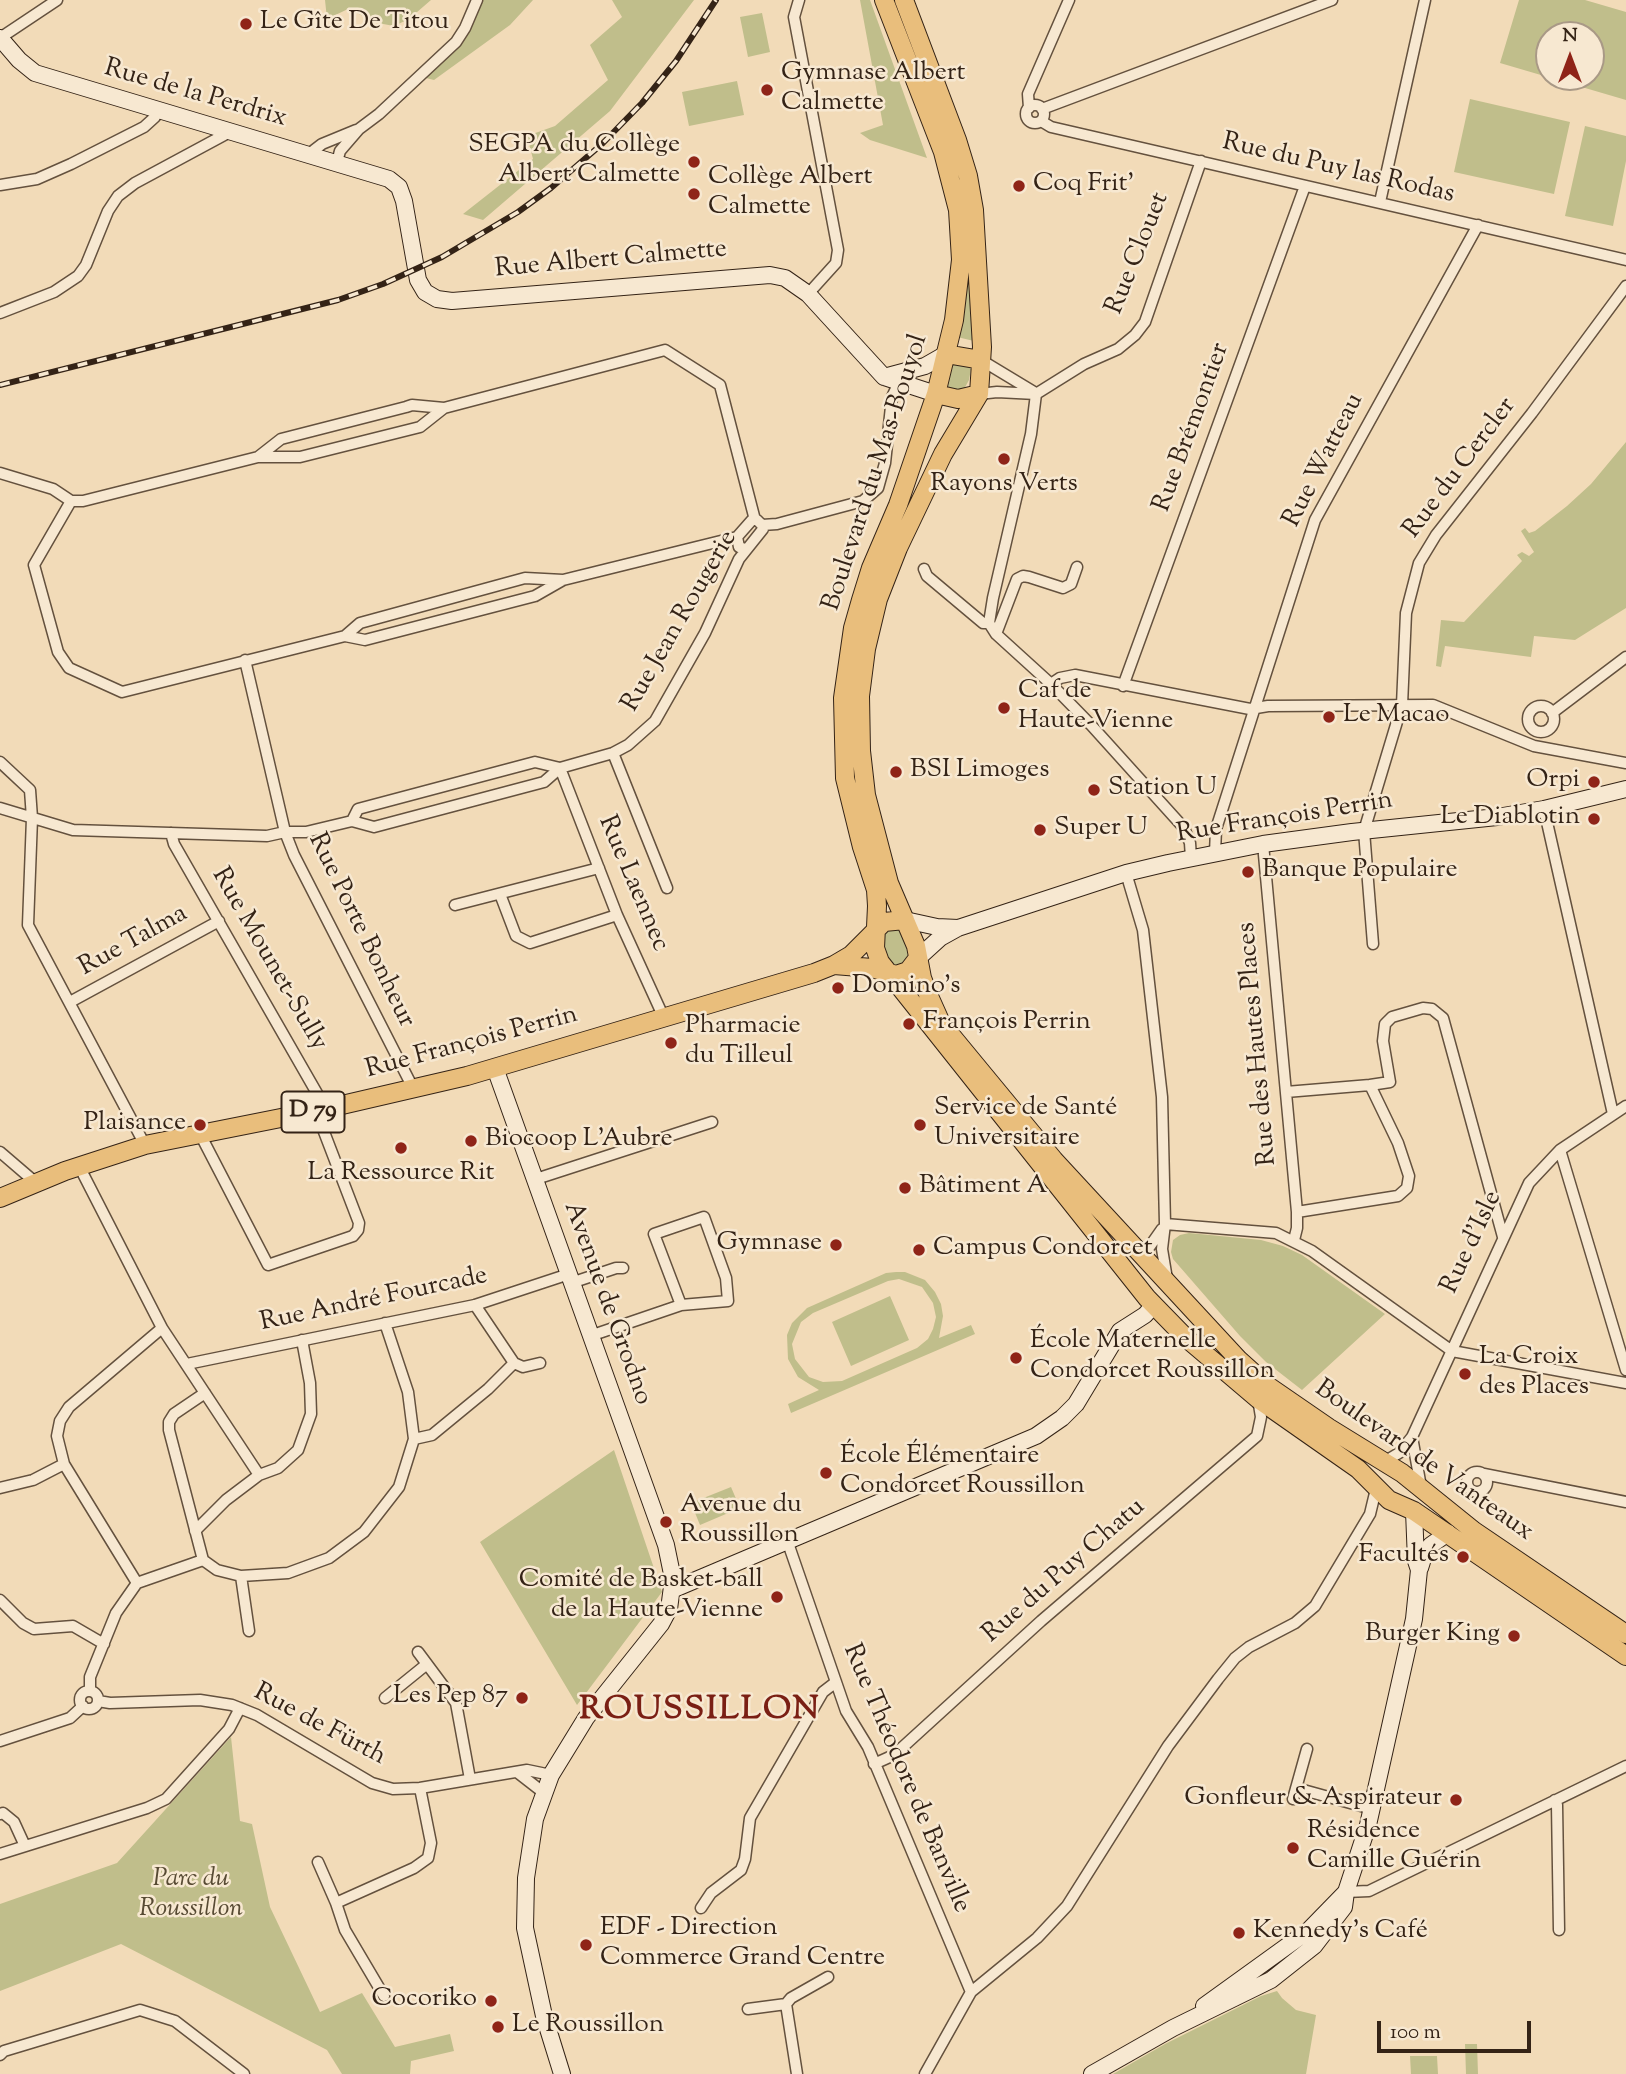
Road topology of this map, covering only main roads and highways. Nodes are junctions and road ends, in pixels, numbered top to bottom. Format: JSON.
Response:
{"nodes":[{"id":1,"x":884,"y":0,"type":"edge"},
{"id":2,"x":904,"y":0,"type":"edge"},
{"id":3,"x":950,"y":354,"type":"junction"},
{"id":4,"x":981,"y":360,"type":"junction"},
{"id":5,"x":936,"y":394,"type":"junction"},
{"id":6,"x":979,"y":394,"type":"junction"},
{"id":7,"x":905,"y":920,"type":"junction"},
{"id":8,"x":875,"y":929,"type":"junction"},
{"id":9,"x":918,"y":958,"type":"junction"},
{"id":10,"x":834,"y":965,"type":"junction"},
{"id":11,"x":889,"y":974,"type":"junction"},
{"id":12,"x":0,"y":1198,"type":"edge"},
{"id":13,"x":1140,"y":1270,"type":"junction"},
{"id":14,"x":1160,"y":1292,"type":"junction"},
{"id":15,"x":1379,"y":1475,"type":"junction"},
{"id":16,"x":1417,"y":1498,"type":"junction"},
{"id":17,"x":1626,"y":1634,"type":"edge"},
{"id":18,"x":1626,"y":1656,"type":"edge"}],
"edges":[{"from":1,"to":3,"type":"main road","name":"Boulevard du Mas-Bouyol"},
{"from":2,"to":4,"type":"main road","name":"Boulevard du Mas-Bouyol"},
{"from":3,"to":4,"type":"main road"},
{"from":3,"to":5,"type":"main road","name":"Boulevard du Mas-Bouyol"},
{"from":4,"to":6,"type":"main road","name":"Boulevard du Mas-Bouyol"},
{"from":5,"to":6,"type":"main road","name":"Rue Albert Calmette"},
{"from":5,"to":8,"type":"main road","name":"Boulevard du Mas-Bouyol"},
{"from":6,"to":7,"type":"main road","name":"Boulevard du Mas-Bouyol"},
{"from":7,"to":8,"type":"main road","name":"Rue François Perrin"},
{"from":7,"to":9,"type":"main road","name":"Boulevard de Vanteaux"},
{"from":8,"to":10,"type":"main road","name":"Rue François Perrin"},
{"from":8,"to":11,"type":"main road","name":"Boulevard de Vanteaux"},
{"from":9,"to":11,"type":"main road","name":"Rue François Perrin"},
{"from":9,"to":13,"type":"main road","name":"Boulevard de Vanteaux"},
{"from":10,"to":11,"type":"main road","name":"Rue François Perrin"},
{"from":10,"to":12,"type":"main road","name":"Rue François Perrin","number":"D 79"},
{"from":11,"to":13,"type":"main road","name":"Boulevard de Vanteaux"},
{"from":13,"to":14,"type":"main road","name":"Boulevard de Vanteaux"},
{"from":13,"to":14,"type":"main road","name":"Boulevard de Vanteaux"},
{"from":14,"to":15,"type":"main road","name":"Boulevard de Vanteaux"},
{"from":14,"to":15,"type":"main road","name":"Boulevard de Vanteaux"},
{"from":15,"to":16,"type":"main road","name":"Boulevard de Vanteaux"},
{"from":15,"to":16,"type":"main road","name":"Boulevard de Vanteaux"},
{"from":16,"to":17,"type":"main road","name":"Boulevard de Vanteaux"},
{"from":16,"to":18,"type":"main road","name":"Boulevard de Vanteaux"}]}
